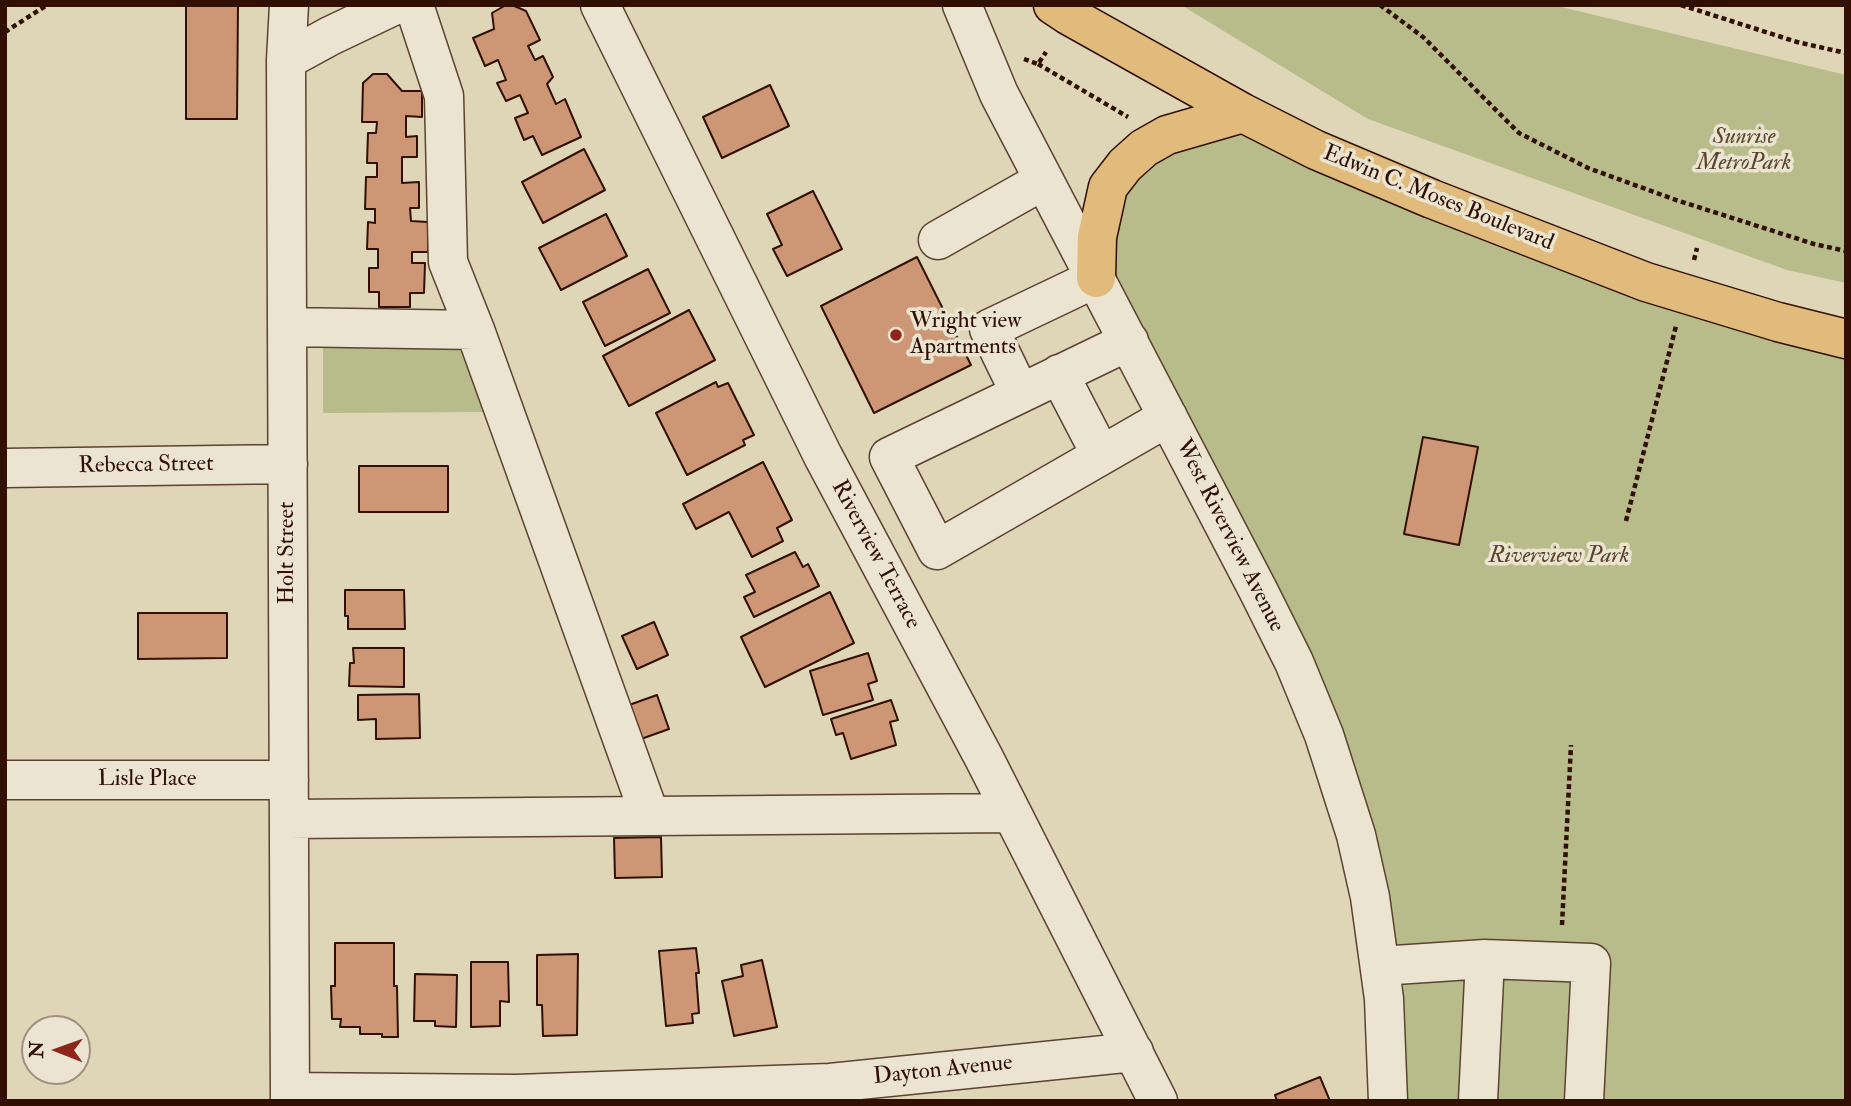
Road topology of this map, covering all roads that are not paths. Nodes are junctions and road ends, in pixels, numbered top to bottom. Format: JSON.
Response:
{"nodes":[{"id":1,"x":289,"y":5,"type":"edge"},
{"id":2,"x":395,"y":5,"type":"edge"},
{"id":3,"x":414,"y":5,"type":"edge"},
{"id":4,"x":600,"y":5,"type":"edge"},
{"id":5,"x":962,"y":5,"type":"edge"},
{"id":6,"x":1053,"y":5,"type":"edge"},
{"id":7,"x":286,"y":60,"type":"junction"},
{"id":8,"x":1243,"y":113,"type":"junction"},
{"id":9,"x":1044,"y":180,"type":"junction"},
{"id":10,"x":938,"y":240,"type":"dead end"},
{"id":11,"x":1096,"y":278,"type":"junction"},
{"id":12,"x":287,"y":327,"type":"junction"},
{"id":13,"x":475,"y":330,"type":"junction"},
{"id":14,"x":1846,"y":339,"type":"edge"},
{"id":15,"x":1129,"y":341,"type":"junction"},
{"id":16,"x":1059,"y":374,"type":"junction"},
{"id":17,"x":1020,"y":393,"type":"junction"},
{"id":18,"x":1168,"y":417,"type":"junction"},
{"id":19,"x":1101,"y":455,"type":"junction"},
{"id":20,"x":288,"y":464,"type":"junction"},
{"id":21,"x":5,"y":468,"type":"edge"},
{"id":22,"x":5,"y":780,"type":"edge"},
{"id":23,"x":289,"y":780,"type":"junction"},
{"id":24,"x":1012,"y":813,"type":"junction"},
{"id":25,"x":650,"y":816,"type":"junction"},
{"id":26,"x":289,"y":819,"type":"junction"},
{"id":27,"x":1485,"y":959,"type":"junction"},
{"id":28,"x":1380,"y":966,"type":"junction"},
{"id":29,"x":1134,"y":1052,"type":"junction"},
{"id":30,"x":290,"y":1096,"type":"edge"},
{"id":31,"x":1158,"y":1101,"type":"edge"},
{"id":32,"x":1388,"y":1101,"type":"edge"},
{"id":33,"x":1478,"y":1101,"type":"edge"},
{"id":34,"x":1584,"y":1101,"type":"edge"}],
"edges":[{"from":1,"to":7,"type":"street","name":"Holt Street"},
{"from":2,"to":7,"type":"street"},
{"from":3,"to":13,"type":"street"},
{"from":4,"to":24,"type":"street","name":"Riverview Terrace"},
{"from":5,"to":9,"type":"street","name":"West Riverview Avenue"},
{"from":6,"to":8,"type":"main road","name":"Edwin C. Moses Boulevard"},
{"from":7,"to":12,"type":"street","name":"Holt Street"},
{"from":8,"to":11,"type":"main road"},
{"from":8,"to":14,"type":"main road","name":"Edwin C. Moses Boulevard"},
{"from":9,"to":10,"type":"street"},
{"from":9,"to":11,"type":"street","name":"West Riverview Avenue"},
{"from":11,"to":15,"type":"street","name":"West Riverview Avenue"},
{"from":11,"to":17,"type":"street"},
{"from":12,"to":13,"type":"street"},
{"from":12,"to":20,"type":"street","name":"Holt Street"},
{"from":13,"to":25,"type":"street"},
{"from":15,"to":16,"type":"street"},
{"from":15,"to":18,"type":"street","name":"West Riverview Avenue"},
{"from":16,"to":17,"type":"street"},
{"from":16,"to":19,"type":"street"},
{"from":17,"to":19,"type":"street"},
{"from":18,"to":19,"type":"street"},
{"from":18,"to":28,"type":"street","name":"West Riverview Avenue"},
{"from":20,"to":21,"type":"street","name":"Rebecca Street"},
{"from":20,"to":23,"type":"street","name":"Holt Street"},
{"from":22,"to":23,"type":"street","name":"Lisle Place"},
{"from":23,"to":26,"type":"street","name":"Holt Street"},
{"from":24,"to":25,"type":"street"},
{"from":24,"to":29,"type":"street","name":"Riverview Terrace"},
{"from":25,"to":26,"type":"street"},
{"from":26,"to":30,"type":"street","name":"Holt Street"},
{"from":27,"to":28,"type":"street"},
{"from":27,"to":33,"type":"street"},
{"from":27,"to":34,"type":"street"},
{"from":28,"to":32,"type":"street","name":"West Riverview Avenue"},
{"from":29,"to":30,"type":"street","name":"Dayton Avenue"},
{"from":29,"to":31,"type":"street","name":"Riverview Terrace"}]}
